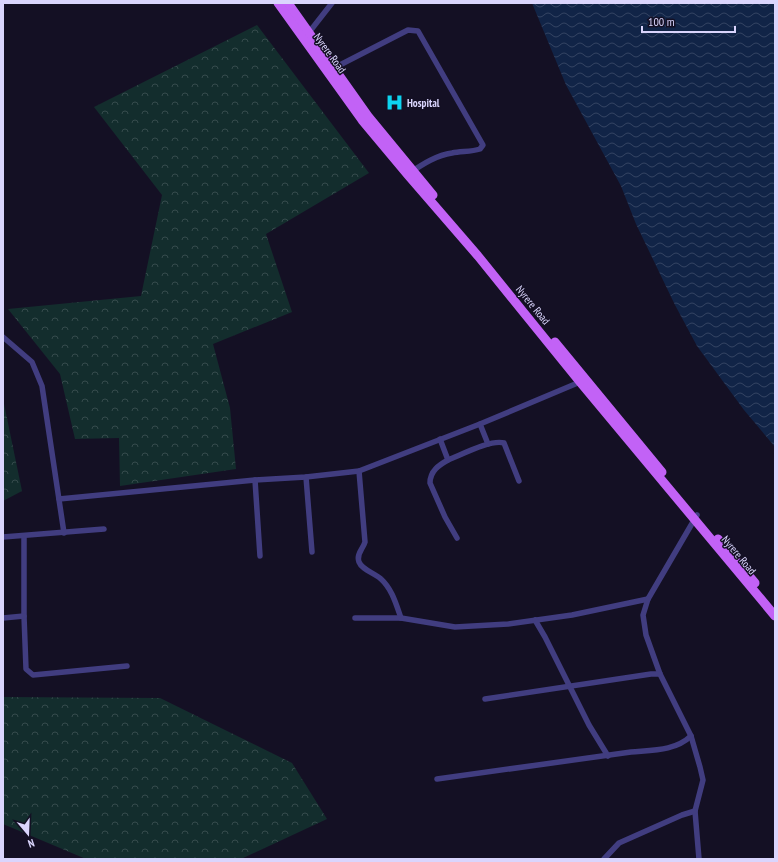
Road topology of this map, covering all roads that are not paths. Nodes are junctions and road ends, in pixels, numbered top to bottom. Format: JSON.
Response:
{"nodes":[{"id":1,"x":278,"y":3,"type":"edge"},
{"id":2,"x":288,"y":3,"type":"edge"},
{"id":3,"x":332,"y":3,"type":"edge"},
{"id":4,"x":307,"y":35,"type":"junction"},
{"id":5,"x":334,"y":68,"type":"junction"},
{"id":6,"x":410,"y":173,"type":"junction"},
{"id":7,"x":3,"y":337,"type":"edge"},
{"id":8,"x":580,"y":382,"type":"junction"},
{"id":9,"x":480,"y":424,"type":"junction"},
{"id":10,"x":440,"y":439,"type":"junction"},
{"id":11,"x":488,"y":444,"type":"junction"},
{"id":12,"x":448,"y":460,"type":"junction"},
{"id":13,"x":359,"y":471,"type":"junction"},
{"id":14,"x":306,"y":477,"type":"junction"},
{"id":15,"x":255,"y":480,"type":"junction"},
{"id":16,"x":519,"y":481,"type":"dead end"},
{"id":17,"x":59,"y":499,"type":"junction"},
{"id":18,"x":695,"y":517,"type":"junction"},
{"id":19,"x":104,"y":529,"type":"dead end"},
{"id":20,"x":64,"y":533,"type":"junction"},
{"id":21,"x":24,"y":536,"type":"junction"},
{"id":22,"x":3,"y":538,"type":"edge"},
{"id":23,"x":457,"y":538,"type":"dead end"},
{"id":24,"x":312,"y":552,"type":"dead end"},
{"id":25,"x":260,"y":556,"type":"dead end"},
{"id":26,"x":648,"y":599,"type":"junction"},
{"id":27,"x":775,"y":607,"type":"edge"},
{"id":28,"x":24,"y":616,"type":"junction"},
{"id":29,"x":775,"y":616,"type":"edge"},
{"id":30,"x":3,"y":618,"type":"edge"},
{"id":31,"x":355,"y":618,"type":"dead end"},
{"id":32,"x":400,"y":618,"type":"junction"},
{"id":33,"x":535,"y":620,"type":"junction"},
{"id":34,"x":127,"y":666,"type":"dead end"},
{"id":35,"x":660,"y":674,"type":"junction"},
{"id":36,"x":570,"y":686,"type":"junction"},
{"id":37,"x":485,"y":699,"type":"dead end"},
{"id":38,"x":691,"y":736,"type":"junction"},
{"id":39,"x":608,"y":756,"type":"junction"},
{"id":40,"x":437,"y":779,"type":"dead end"},
{"id":41,"x":695,"y":811,"type":"junction"},
{"id":42,"x":604,"y":859,"type":"edge"},
{"id":43,"x":699,"y":859,"type":"edge"}],
"edges":[{"from":1,"to":4,"type":"main road","name":"Nyrere Road"},
{"from":2,"to":4,"type":"main road","name":"Nyrere Road"},
{"from":3,"to":4,"type":"street"},
{"from":4,"to":5,"type":"main road","name":"Nyrere Road"},
{"from":4,"to":6,"type":"main road","name":"Nyrere Road"},
{"from":5,"to":6,"type":"main road","name":"Nyrere Road"},
{"from":5,"to":6,"type":"street"},
{"from":6,"to":8,"type":"main road","name":"Nyrere Road"},
{"from":6,"to":18,"type":"main road","name":"Nyrere Road"},
{"from":7,"to":17,"type":"street"},
{"from":8,"to":9,"type":"street"},
{"from":8,"to":18,"type":"main road","name":"Nyrere Road"},
{"from":9,"to":10,"type":"street"},
{"from":9,"to":11,"type":"street"},
{"from":10,"to":12,"type":"street"},
{"from":10,"to":13,"type":"street"},
{"from":11,"to":12,"type":"street"},
{"from":11,"to":16,"type":"street"},
{"from":12,"to":23,"type":"street"},
{"from":13,"to":14,"type":"street"},
{"from":13,"to":32,"type":"street"},
{"from":14,"to":15,"type":"street"},
{"from":14,"to":24,"type":"street"},
{"from":15,"to":17,"type":"street"},
{"from":15,"to":25,"type":"street"},
{"from":17,"to":20,"type":"street"},
{"from":18,"to":26,"type":"street"},
{"from":18,"to":27,"type":"main road","name":"Nyrere Road"},
{"from":18,"to":29,"type":"main road","name":"Nyrere Road"},
{"from":19,"to":20,"type":"street"},
{"from":20,"to":21,"type":"street"},
{"from":21,"to":22,"type":"street"},
{"from":21,"to":28,"type":"street"},
{"from":26,"to":33,"type":"street"},
{"from":26,"to":35,"type":"street"},
{"from":28,"to":30,"type":"street"},
{"from":28,"to":34,"type":"street"},
{"from":31,"to":32,"type":"street"},
{"from":32,"to":33,"type":"street"},
{"from":33,"to":36,"type":"street"},
{"from":35,"to":36,"type":"street"},
{"from":35,"to":38,"type":"street"},
{"from":36,"to":37,"type":"street"},
{"from":36,"to":39,"type":"street"},
{"from":38,"to":39,"type":"street"},
{"from":38,"to":41,"type":"street"},
{"from":39,"to":40,"type":"street"},
{"from":41,"to":42,"type":"street"},
{"from":41,"to":43,"type":"street"}]}
